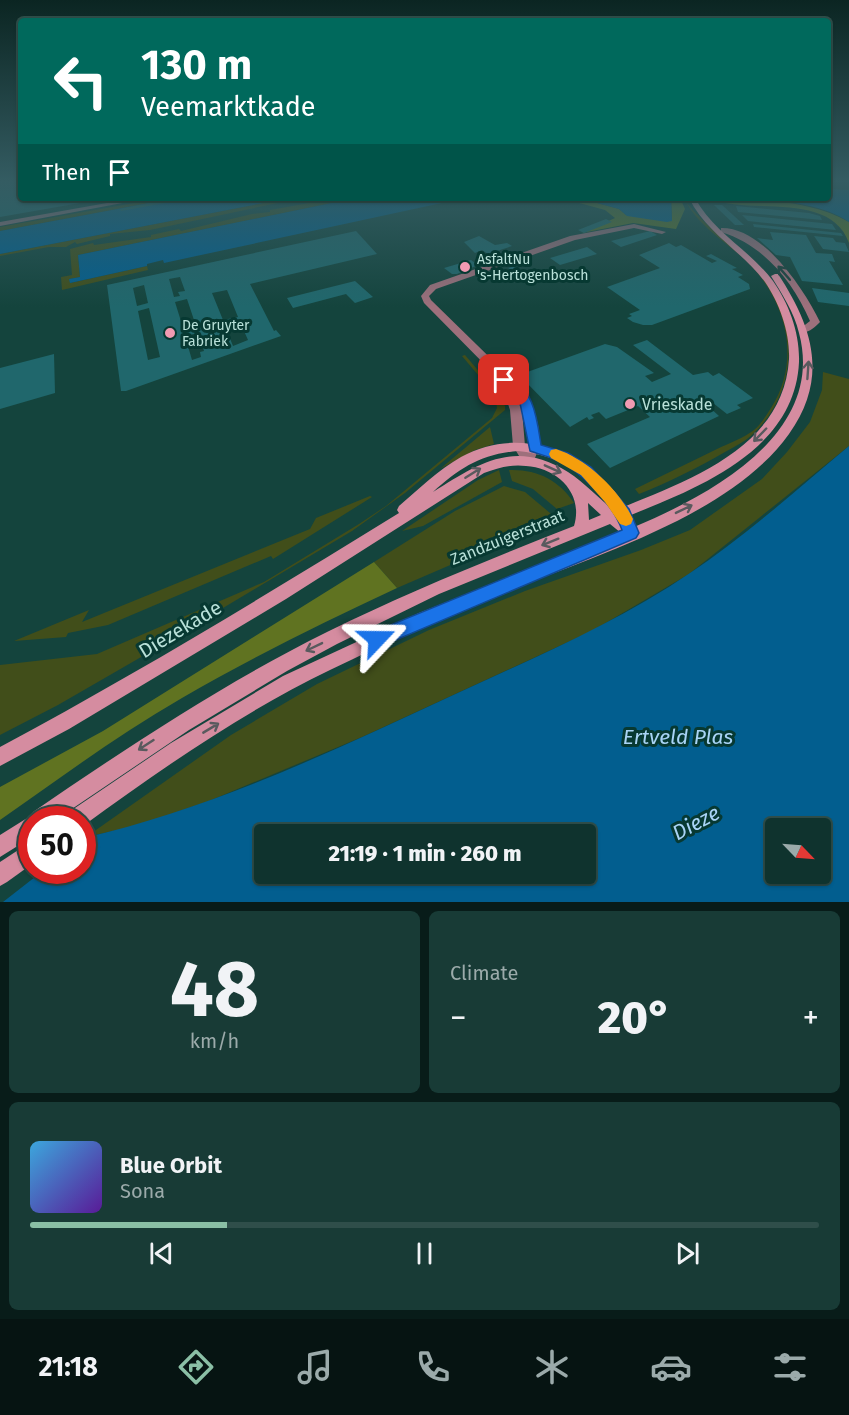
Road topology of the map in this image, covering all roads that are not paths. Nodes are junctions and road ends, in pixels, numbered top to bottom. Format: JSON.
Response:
{"nodes":[{"id":1,"x":706,"y":222,"type":"edge"},
{"id":2,"x":714,"y":222,"type":"edge"},
{"id":3,"x":662,"y":232,"type":"dead end"},
{"id":4,"x":504,"y":380,"type":"junction"},
{"id":5,"x":519,"y":446,"type":"junction"},
{"id":6,"x":534,"y":448,"type":"junction"},
{"id":7,"x":528,"y":461,"type":"junction"},
{"id":8,"x":575,"y":483,"type":"junction"},
{"id":9,"x":617,"y":516,"type":"junction"},
{"id":10,"x":579,"y":530,"type":"junction"},
{"id":11,"x":379,"y":533,"type":"junction"},
{"id":12,"x":631,"y":533,"type":"junction"},
{"id":13,"x":0,"y":757,"type":"edge"},
{"id":14,"x":59,"y":806,"type":"edge"},
{"id":15,"x":94,"y":806,"type":"edge"},
{"id":16,"x":18,"y":835,"type":"edge"},
{"id":17,"x":0,"y":847,"type":"edge"},
{"id":18,"x":18,"y":862,"type":"edge"},
{"id":19,"x":0,"y":875,"type":"edge"}],
"edges":[{"from":1,"to":9,"type":"main road","name":"Zandzuigerstraat","one_way":true},
{"from":12,"to":2,"type":"main road","name":"Zandzuigerstraat","one_way":true},
{"from":3,"to":4,"type":"street"},
{"from":4,"to":5,"type":"street"},
{"from":4,"to":6,"type":"street"},
{"from":5,"to":6,"type":"main road","name":"Diezekade"},
{"from":5,"to":7,"type":"street"},
{"from":5,"to":11,"type":"main road","name":"Diezekade"},
{"from":6,"to":7,"type":"street"},
{"from":6,"to":9,"type":"main road","name":"Diezekade"},
{"from":7,"to":8,"type":"main road","one_way":true},
{"from":11,"to":7,"type":"main road","name":"Diezekade","one_way":true},
{"from":8,"to":9,"type":"main road"},
{"from":8,"to":10,"type":"main road"},
{"from":9,"to":10,"type":"main road","name":"Zandzuigerstraat"},
{"from":9,"to":12,"type":"main road"},
{"from":10,"to":14,"type":"main road","name":"Zandzuigerstraat","one_way":true},
{"from":11,"to":13,"type":"main road","name":"Diezekade"},
{"from":15,"to":12,"type":"main road","name":"Zandzuigerstraat","one_way":true},
{"from":16,"to":17,"type":"main road"},
{"from":18,"to":19,"type":"main road"}]}
